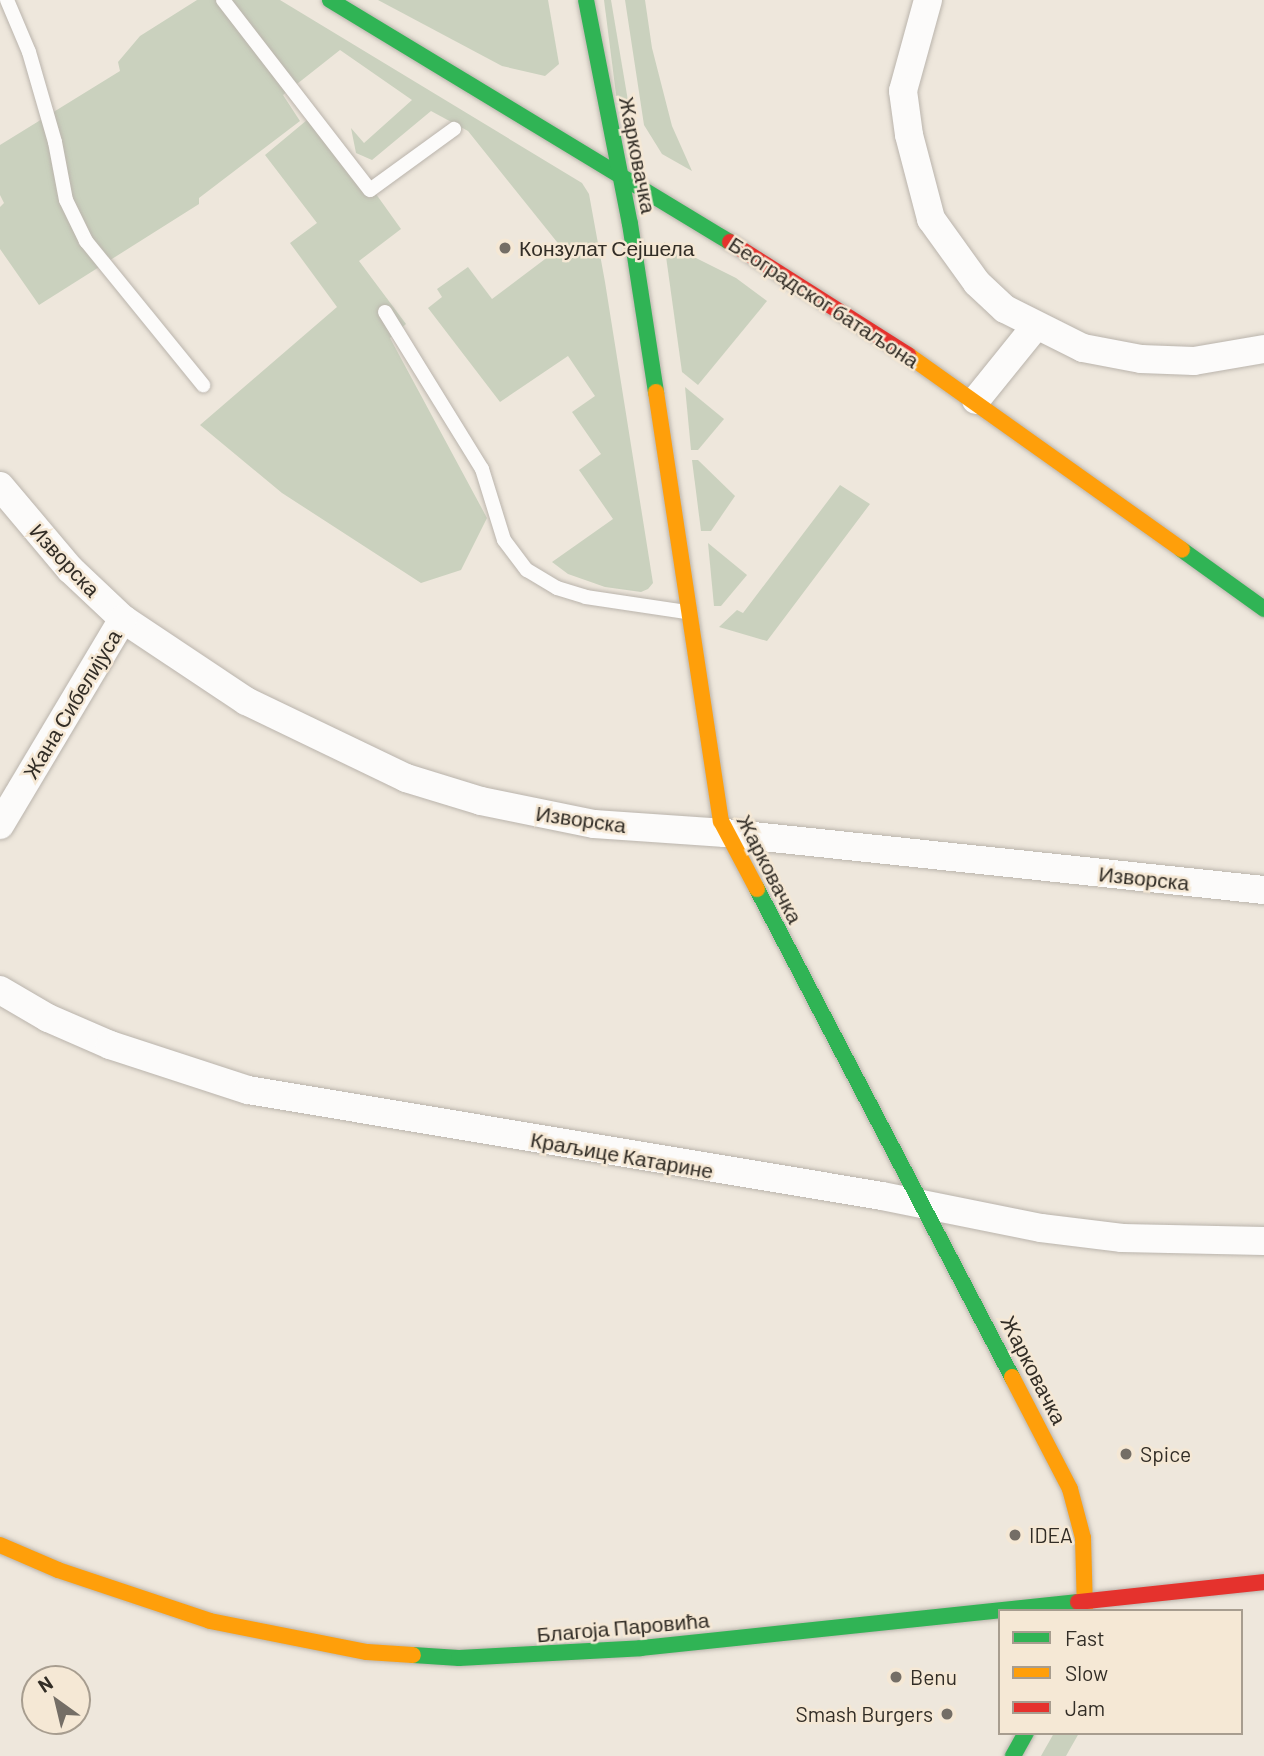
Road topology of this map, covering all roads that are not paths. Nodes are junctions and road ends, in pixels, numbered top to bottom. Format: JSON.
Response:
{"nodes":[{"id":1,"x":6,"y":0,"type":"edge"},
{"id":2,"x":223,"y":0,"type":"edge"},
{"id":3,"x":330,"y":0,"type":"edge"},
{"id":4,"x":586,"y":0,"type":"edge"},
{"id":5,"x":928,"y":0,"type":"edge"},
{"id":6,"x":454,"y":128,"type":"dead end"},
{"id":7,"x":620,"y":173,"type":"junction"},
{"id":8,"x":385,"y":312,"type":"dead end"},
{"id":9,"x":1035,"y":327,"type":"junction"},
{"id":10,"x":1264,"y":349,"type":"edge"},
{"id":11,"x":203,"y":385,"type":"dead end"},
{"id":12,"x":975,"y":400,"type":"junction"},
{"id":13,"x":0,"y":486,"type":"edge"},
{"id":14,"x":1264,"y":609,"type":"edge"},
{"id":15,"x":686,"y":612,"type":"junction"},
{"id":16,"x":123,"y":619,"type":"junction"},
{"id":17,"x":0,"y":825,"type":"edge"},
{"id":18,"x":725,"y":833,"type":"junction"},
{"id":19,"x":1264,"y":890,"type":"edge"},
{"id":20,"x":0,"y":990,"type":"edge"},
{"id":21,"x":926,"y":1206,"type":"junction"},
{"id":22,"x":1264,"y":1241,"type":"edge"},
{"id":23,"x":0,"y":1545,"type":"edge"},
{"id":24,"x":1264,"y":1582,"type":"edge"},
{"id":25,"x":1086,"y":1604,"type":"edge"},
{"id":26,"x":1034,"y":1609,"type":"edge"},
{"id":27,"x":998,"y":1613,"type":"edge"},
{"id":28,"x":1025,"y":1735,"type":"edge"},
{"id":29,"x":1013,"y":1756,"type":"edge"}],
"edges":[{"from":1,"to":11,"type":"lane"},
{"from":2,"to":6,"type":"lane"},
{"from":3,"to":7,"type":"street","name":"Београдског батаљона"},
{"from":4,"to":7,"type":"street","name":"Жарковачка"},
{"from":5,"to":9,"type":"street"},
{"from":7,"to":12,"type":"street","name":"Београдског батаљона"},
{"from":7,"to":15,"type":"street","name":"Жарковачка"},
{"from":8,"to":15,"type":"lane"},
{"from":9,"to":10,"type":"street"},
{"from":9,"to":12,"type":"street"},
{"from":12,"to":14,"type":"street","name":"Београдског батаљона"},
{"from":13,"to":16,"type":"street","name":"Изворска"},
{"from":15,"to":18,"type":"street","name":"Жарковачка"},
{"from":16,"to":17,"type":"street","name":"Жана Сибелијуса"},
{"from":16,"to":18,"type":"street","name":"Изворска"},
{"from":18,"to":19,"type":"street","name":"Изворска"},
{"from":18,"to":21,"type":"street","name":"Жарковачка"},
{"from":20,"to":21,"type":"street","name":"Краљице Катарине"},
{"from":21,"to":22,"type":"street","name":"Краљице Катарине"},
{"from":21,"to":25,"type":"street","name":"Жарковачка"},
{"from":23,"to":27,"type":"street","name":"Благоја Паровића"},
{"from":24,"to":25,"type":"street","name":"Благоја Паровића"},
{"from":25,"to":26,"type":"street","name":"Благоја Паровића"},
{"from":28,"to":29,"type":"street"}]}
